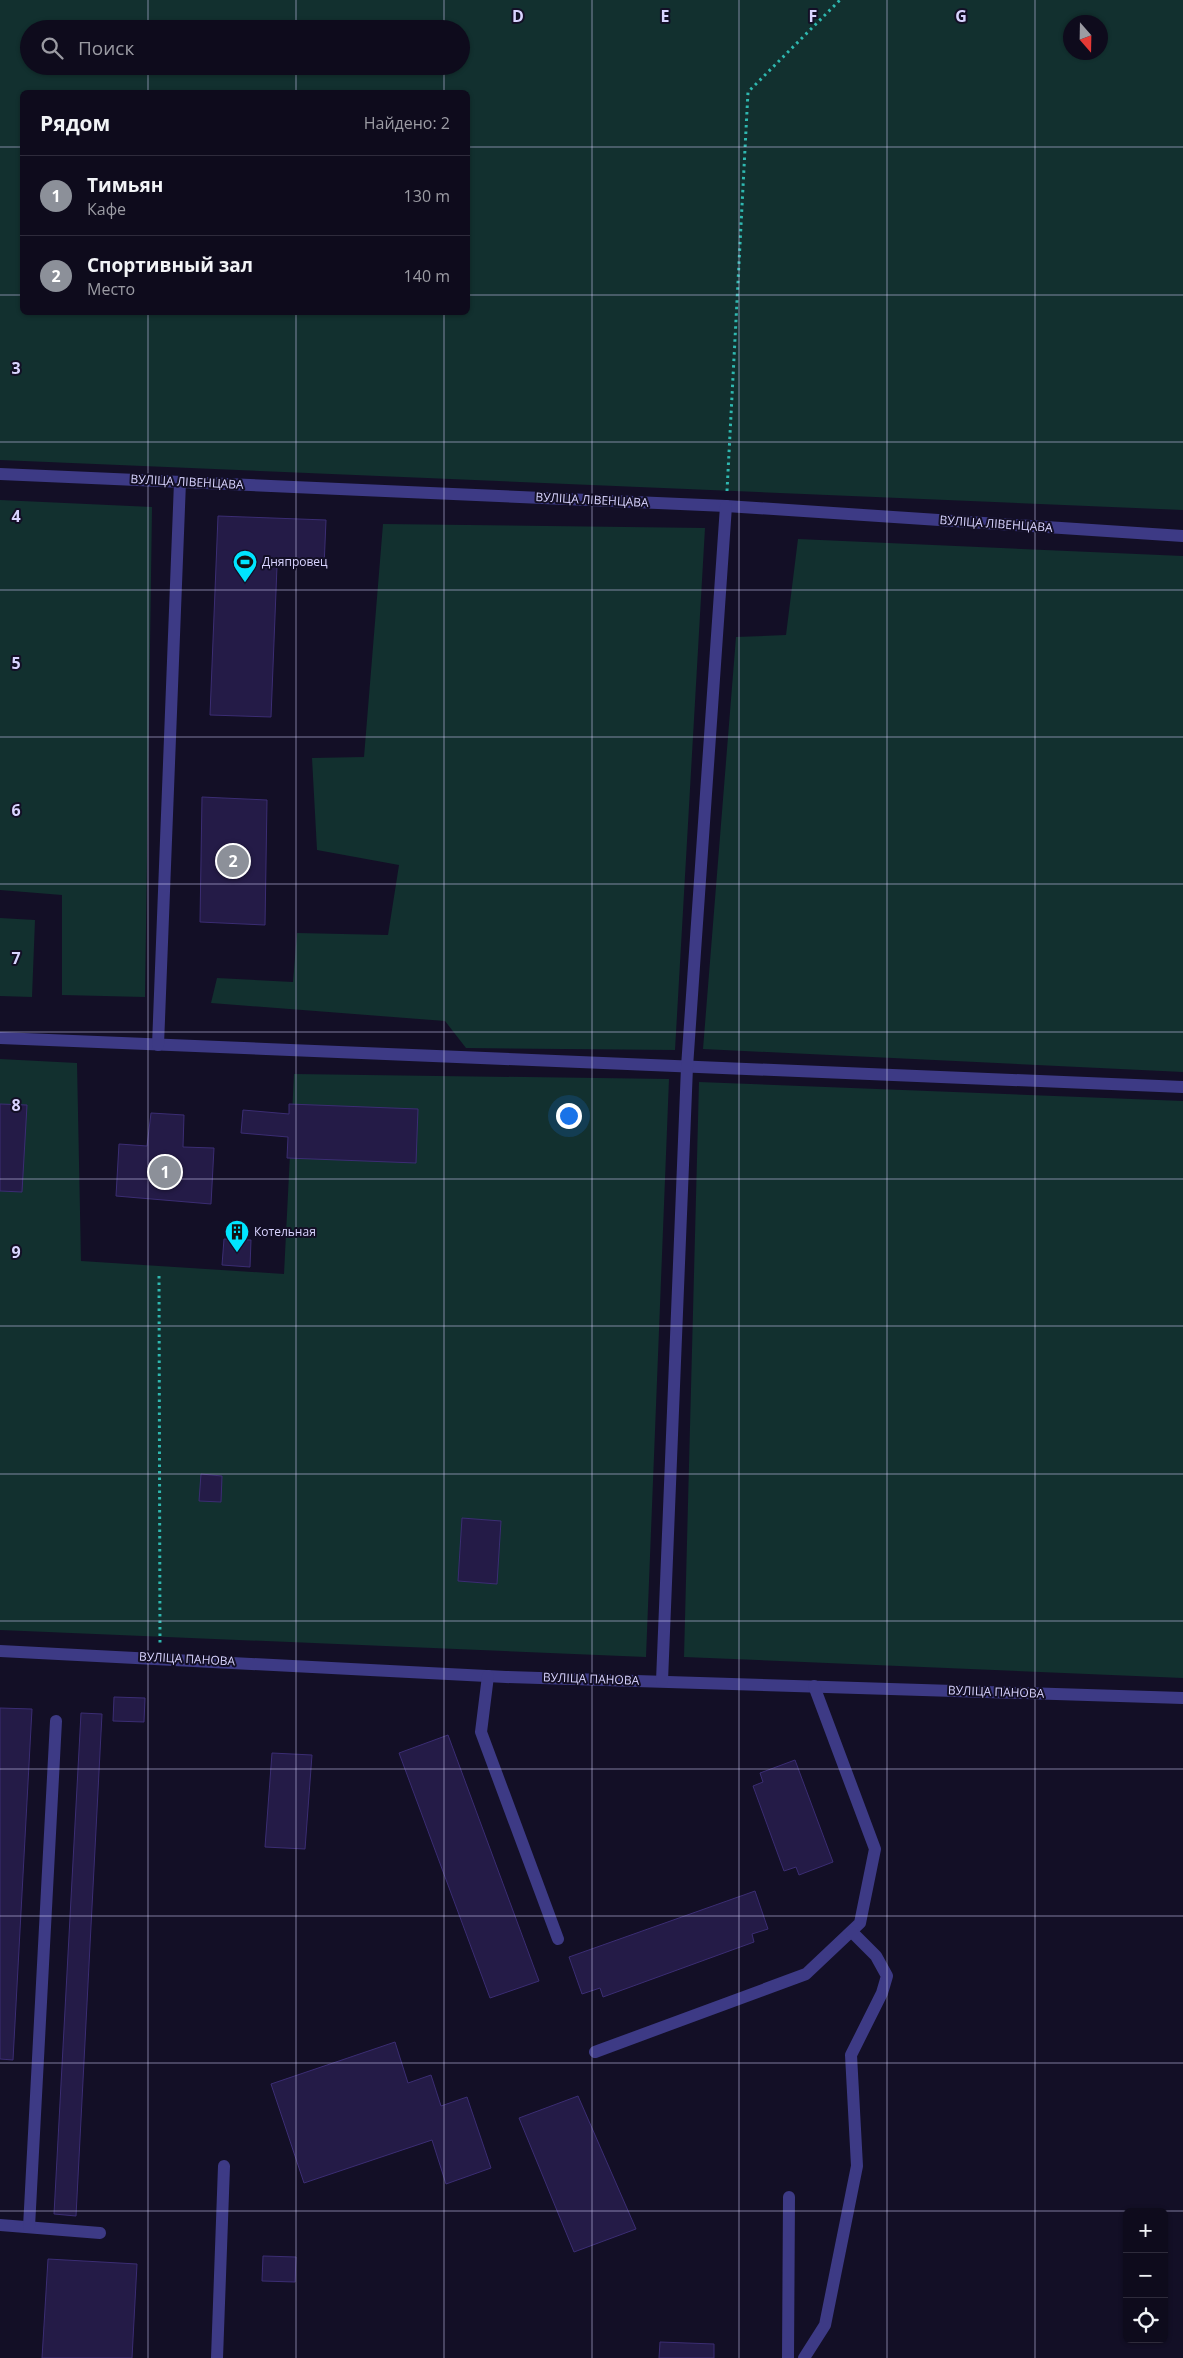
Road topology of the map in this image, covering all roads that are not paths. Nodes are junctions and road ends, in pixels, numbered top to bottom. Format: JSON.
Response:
{"nodes":[{"id":1,"x":0,"y":474,"type":"edge"},
{"id":2,"x":180,"y":482,"type":"junction"},
{"id":3,"x":726,"y":506,"type":"junction"},
{"id":4,"x":1183,"y":536,"type":"edge"},
{"id":5,"x":0,"y":1038,"type":"edge"},
{"id":6,"x":158,"y":1045,"type":"junction"},
{"id":7,"x":687,"y":1067,"type":"junction"},
{"id":8,"x":1183,"y":1087,"type":"edge"},
{"id":9,"x":0,"y":1651,"type":"edge"},
{"id":10,"x":488,"y":1676,"type":"junction"},
{"id":11,"x":662,"y":1681,"type":"junction"},
{"id":12,"x":814,"y":1686,"type":"junction"},
{"id":13,"x":1183,"y":1698,"type":"edge"},
{"id":14,"x":56,"y":1721,"type":"dead end"},
{"id":15,"x":852,"y":1932,"type":"junction"},
{"id":16,"x":558,"y":1939,"type":"dead end"},
{"id":17,"x":595,"y":2052,"type":"dead end"},
{"id":18,"x":224,"y":2166,"type":"dead end"},
{"id":19,"x":789,"y":2196,"type":"dead end"},
{"id":20,"x":0,"y":2225,"type":"edge"},
{"id":21,"x":29,"y":2227,"type":"junction"},
{"id":22,"x":100,"y":2233,"type":"dead end"},
{"id":23,"x":217,"y":2358,"type":"edge"},
{"id":24,"x":788,"y":2358,"type":"edge"},
{"id":25,"x":804,"y":2358,"type":"edge"}],
"edges":[{"from":1,"to":2,"type":"street","name":"ВУЛІЦА ЛІВЕНЦАВА"},
{"from":2,"to":3,"type":"street","name":"ВУЛІЦА ЛІВЕНЦАВА"},
{"from":2,"to":6,"type":"street"},
{"from":3,"to":4,"type":"street","name":"ВУЛІЦА ЛІВЕНЦАВА"},
{"from":3,"to":7,"type":"street"},
{"from":5,"to":6,"type":"street"},
{"from":6,"to":7,"type":"street"},
{"from":7,"to":8,"type":"street"},
{"from":7,"to":11,"type":"street"},
{"from":9,"to":10,"type":"street","name":"ВУЛІЦА ПАНОВА"},
{"from":10,"to":11,"type":"street","name":"ВУЛІЦА ПАНОВА"},
{"from":10,"to":16,"type":"street"},
{"from":11,"to":12,"type":"street","name":"ВУЛІЦА ПАНОВА"},
{"from":12,"to":13,"type":"street","name":"ВУЛІЦА ПАНОВА"},
{"from":12,"to":15,"type":"street"},
{"from":14,"to":21,"type":"street"},
{"from":15,"to":17,"type":"street"},
{"from":15,"to":25,"type":"street"},
{"from":18,"to":23,"type":"street"},
{"from":19,"to":24,"type":"street"},
{"from":20,"to":21,"type":"street"},
{"from":21,"to":22,"type":"street"}]}
